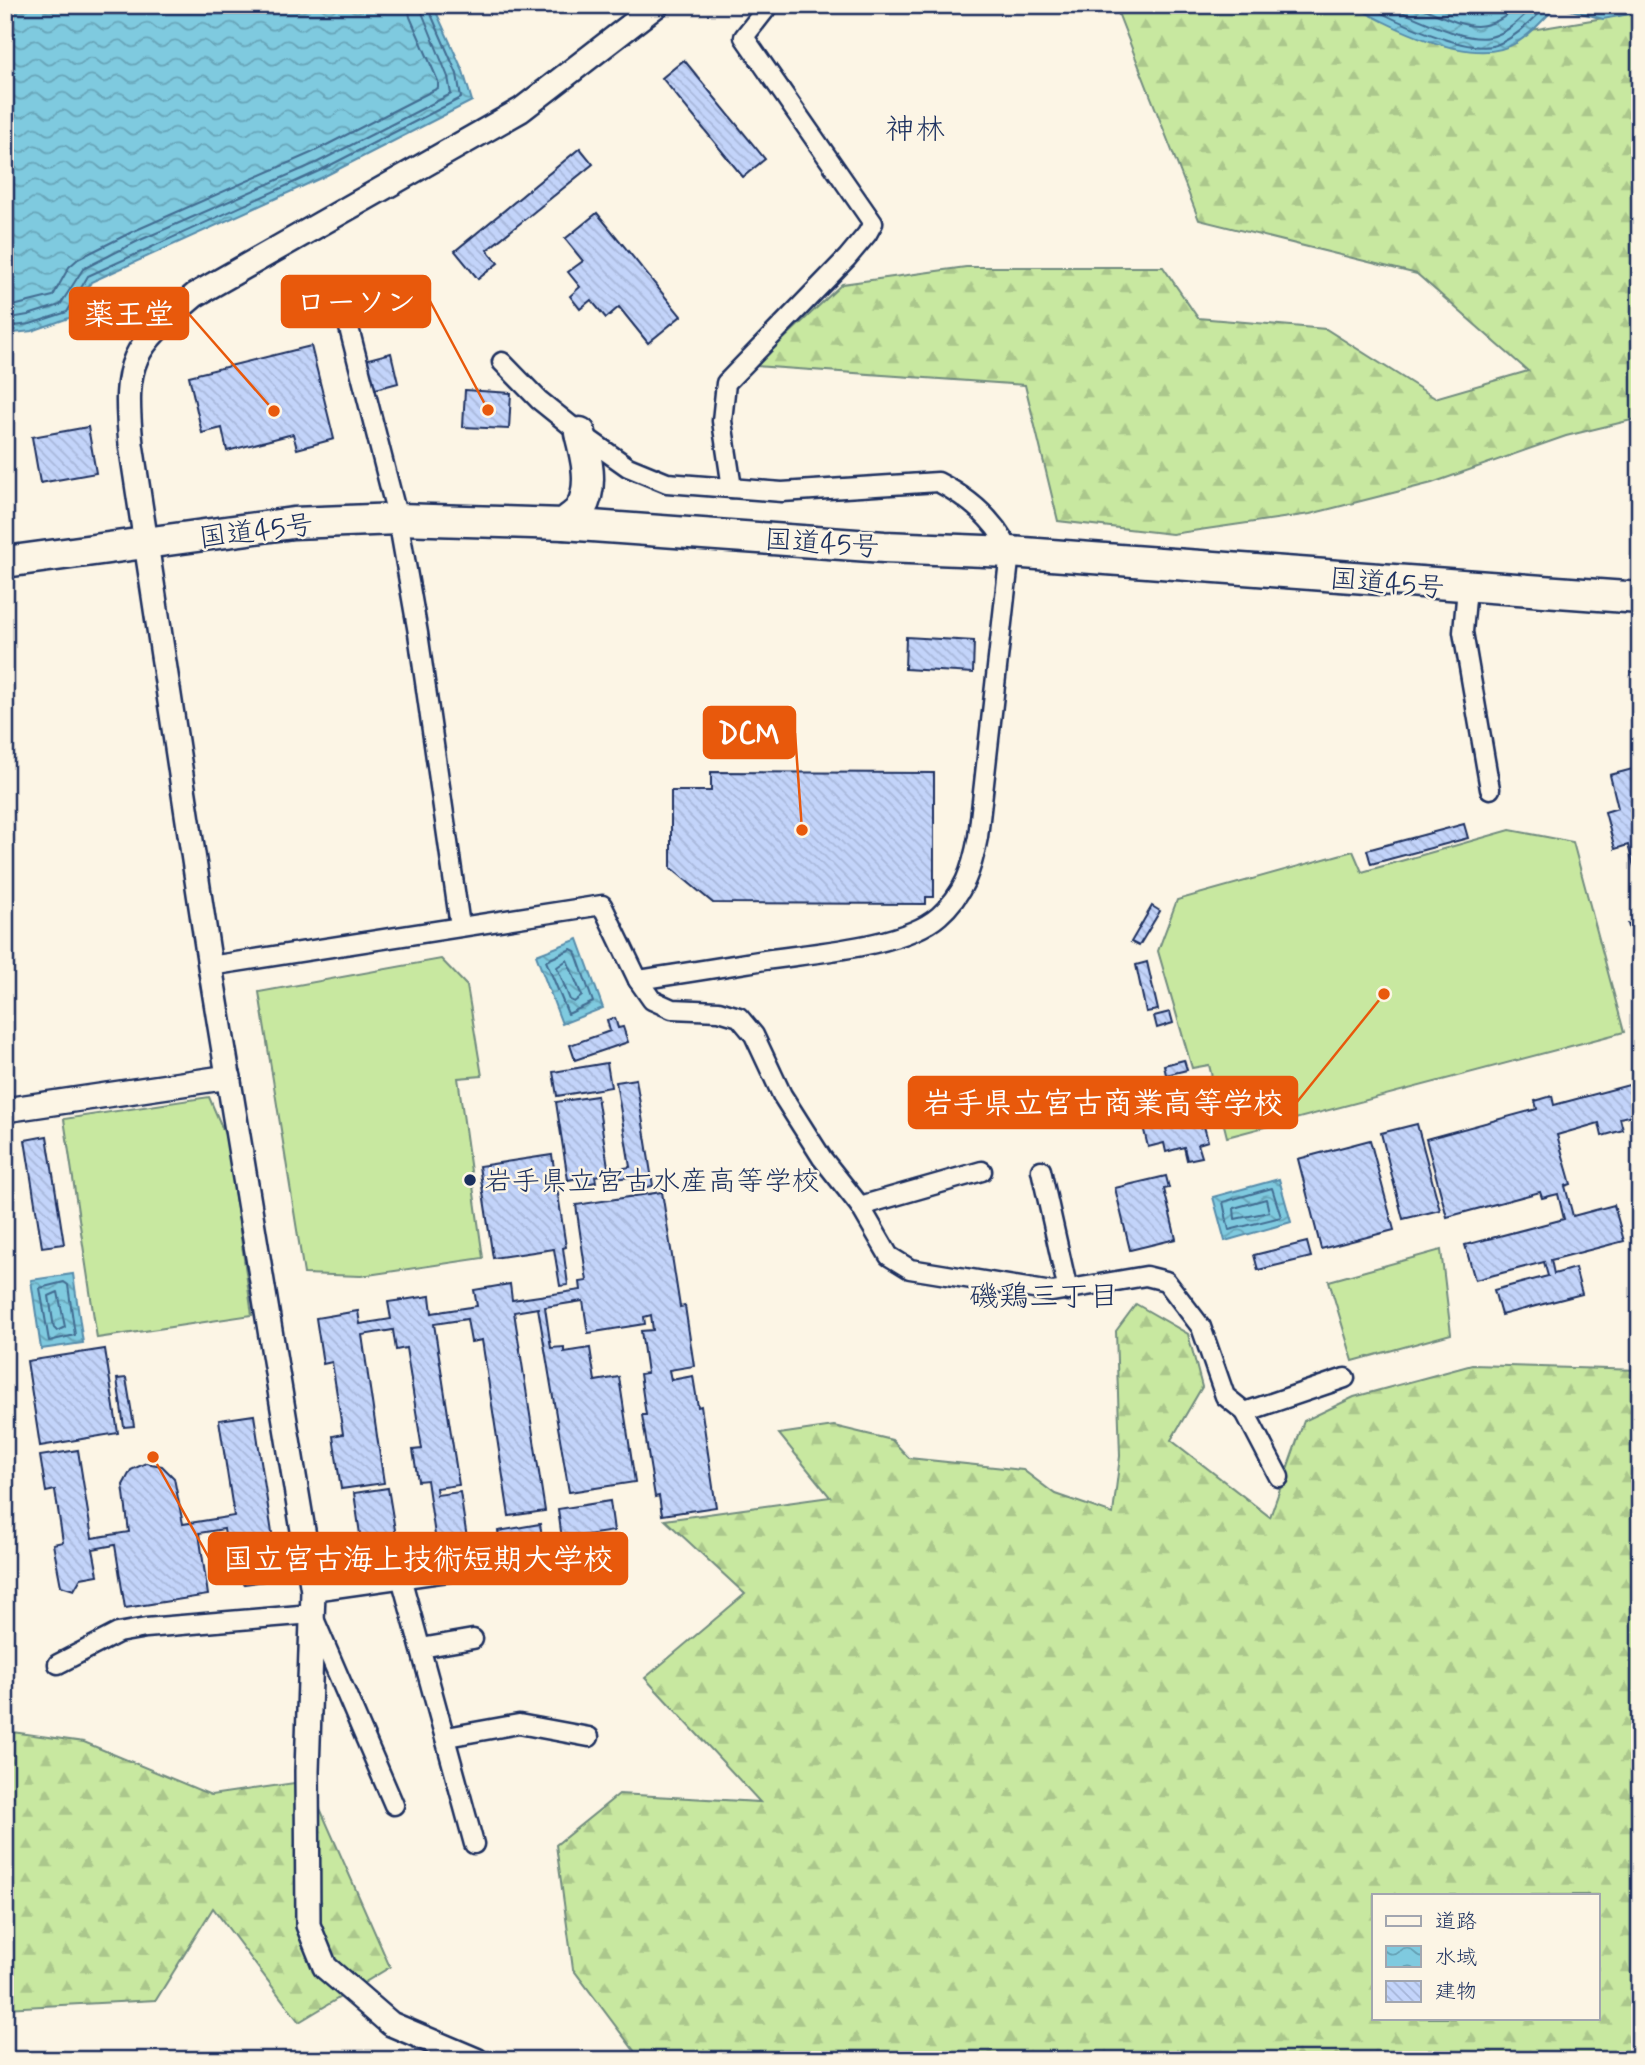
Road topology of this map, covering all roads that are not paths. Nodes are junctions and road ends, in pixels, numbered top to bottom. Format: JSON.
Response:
{"nodes":[{"id":1,"x":657,"y":5,"type":"edge"},
{"id":2,"x":769,"y":5,"type":"edge"},
{"id":3,"x":348,"y":324,"type":"dead end"},
{"id":4,"x":502,"y":362,"type":"dead end"},
{"id":5,"x":580,"y":433,"type":"junction"},
{"id":6,"x":732,"y":488,"type":"junction"},
{"id":7,"x":398,"y":519,"type":"junction"},
{"id":8,"x":564,"y":524,"type":"junction"},
{"id":9,"x":147,"y":545,"type":"junction"},
{"id":10,"x":1010,"y":552,"type":"junction"},
{"id":11,"x":5,"y":562,"type":"edge"},
{"id":12,"x":1467,"y":588,"type":"junction"},
{"id":13,"x":1640,"y":598,"type":"edge"},
{"id":14,"x":1490,"y":789,"type":"dead end"},
{"id":15,"x":460,"y":926,"type":"junction"},
{"id":16,"x":210,"y":966,"type":"junction"},
{"id":17,"x":638,"y":980,"type":"junction"},
{"id":18,"x":229,"y":1077,"type":"junction"},
{"id":19,"x":5,"y":1110,"type":"edge"},
{"id":20,"x":1041,"y":1170,"type":"dead end"},
{"id":21,"x":982,"y":1171,"type":"dead end"},
{"id":22,"x":860,"y":1206,"type":"junction"},
{"id":23,"x":1069,"y":1291,"type":"junction"},
{"id":24,"x":1345,"y":1378,"type":"dead end"},
{"id":25,"x":1245,"y":1412,"type":"junction"},
{"id":26,"x":1279,"y":1477,"type":"dead end"},
{"id":27,"x":541,"y":1559,"type":"dead end"},
{"id":28,"x":402,"y":1581,"type":"junction"},
{"id":29,"x":313,"y":1602,"type":"junction"},
{"id":30,"x":473,"y":1639,"type":"dead end"},
{"id":31,"x":421,"y":1648,"type":"junction"},
{"id":32,"x":58,"y":1664,"type":"dead end"},
{"id":33,"x":447,"y":1737,"type":"junction"},
{"id":34,"x":590,"y":1737,"type":"dead end"},
{"id":35,"x":394,"y":1805,"type":"dead end"},
{"id":36,"x":474,"y":1844,"type":"dead end"},
{"id":37,"x":476,"y":2060,"type":"edge"}],
"edges":[{"from":1,"to":9,"type":"street"},
{"from":2,"to":6,"type":"street"},
{"from":3,"to":7,"type":"street"},
{"from":4,"to":5,"type":"street"},
{"from":5,"to":6,"type":"street"},
{"from":5,"to":8,"type":"highway"},
{"from":6,"to":10,"type":"street"},
{"from":7,"to":8,"type":"highway","name":"国道45号"},
{"from":7,"to":9,"type":"highway","name":"国道45号"},
{"from":7,"to":15,"type":"street"},
{"from":8,"to":10,"type":"highway","name":"国道45号"},
{"from":9,"to":11,"type":"highway","name":"国道45号"},
{"from":9,"to":16,"type":"street"},
{"from":10,"to":12,"type":"highway","name":"国道45号"},
{"from":10,"to":17,"type":"street"},
{"from":12,"to":13,"type":"highway","name":"国道45号"},
{"from":12,"to":14,"type":"street"},
{"from":15,"to":16,"type":"street"},
{"from":15,"to":17,"type":"street"},
{"from":16,"to":18,"type":"street"},
{"from":17,"to":22,"type":"street"},
{"from":18,"to":19,"type":"street"},
{"from":18,"to":29,"type":"street"},
{"from":20,"to":23,"type":"street"},
{"from":21,"to":22,"type":"street"},
{"from":22,"to":23,"type":"street"},
{"from":23,"to":25,"type":"street"},
{"from":24,"to":25,"type":"street"},
{"from":25,"to":26,"type":"street"},
{"from":27,"to":28,"type":"street"},
{"from":28,"to":29,"type":"street"},
{"from":28,"to":31,"type":"street"},
{"from":29,"to":32,"type":"street"},
{"from":29,"to":35,"type":"street"},
{"from":29,"to":37,"type":"street"},
{"from":30,"to":31,"type":"street"},
{"from":31,"to":33,"type":"street"},
{"from":33,"to":34,"type":"street"},
{"from":33,"to":36,"type":"street"}]}
